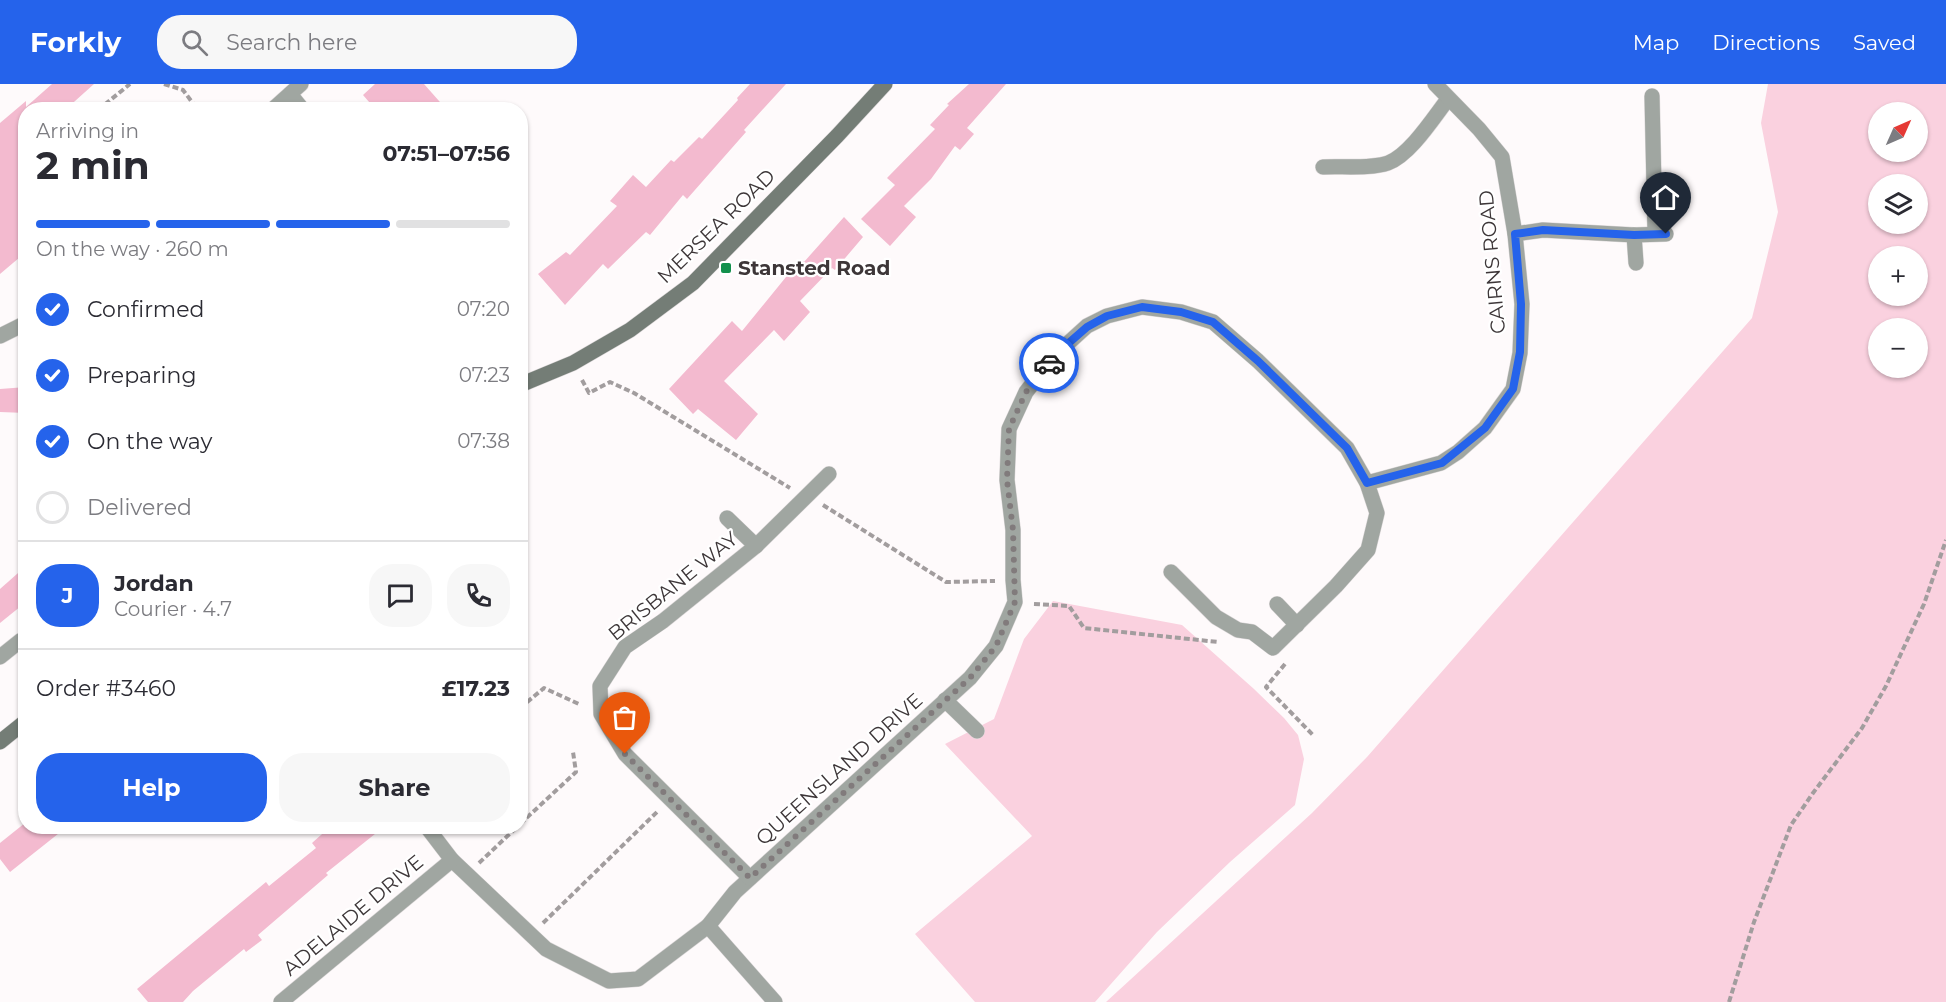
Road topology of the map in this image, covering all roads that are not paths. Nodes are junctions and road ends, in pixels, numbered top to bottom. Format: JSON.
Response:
{"nodes":[{"id":1,"x":885,"y":84,"type":"edge"},
{"id":2,"x":296,"y":89,"type":"edge"},
{"id":3,"x":1441,"y":89,"type":"edge"},
{"id":4,"x":1652,"y":96,"type":"dead end"},
{"id":5,"x":281,"y":102,"type":"edge"},
{"id":6,"x":1323,"y":167,"type":"dead end"},
{"id":7,"x":1515,"y":234,"type":"junction"},
{"id":8,"x":1634,"y":235,"type":"junction"},
{"id":9,"x":1636,"y":263,"type":"dead end"},
{"id":10,"x":18,"y":327,"type":"edge"},
{"id":11,"x":0,"y":336,"type":"edge"},
{"id":12,"x":528,"y":382,"type":"edge"},
{"id":13,"x":830,"y":474,"type":"dead end"},
{"id":14,"x":1367,"y":483,"type":"junction"},
{"id":15,"x":728,"y":518,"type":"dead end"},
{"id":16,"x":756,"y":546,"type":"junction"},
{"id":17,"x":1171,"y":572,"type":"dead end"},
{"id":18,"x":1277,"y":604,"type":"dead end"},
{"id":19,"x":1298,"y":625,"type":"junction"},
{"id":20,"x":18,"y":643,"type":"edge"},
{"id":21,"x":0,"y":657,"type":"edge"},
{"id":22,"x":945,"y":700,"type":"junction"},
{"id":23,"x":18,"y":727,"type":"edge"},
{"id":24,"x":977,"y":731,"type":"dead end"},
{"id":25,"x":0,"y":742,"type":"edge"},
{"id":26,"x":432,"y":834,"type":"edge"},
{"id":27,"x":452,"y":860,"type":"junction"},
{"id":28,"x":750,"y":878,"type":"junction"},
{"id":29,"x":708,"y":926,"type":"junction"},
{"id":30,"x":281,"y":1002,"type":"edge"},
{"id":31,"x":775,"y":1002,"type":"edge"}],
"edges":[{"from":1,"to":12,"type":"main road","name":"MERSEA ROAD"},
{"from":2,"to":5,"type":"street"},
{"from":3,"to":6,"type":"street"},
{"from":3,"to":7,"type":"street","name":"CAIRNS ROAD"},
{"from":4,"to":8,"type":"street"},
{"from":7,"to":8,"type":"street"},
{"from":7,"to":14,"type":"street","name":"CAIRNS ROAD"},
{"from":8,"to":9,"type":"street"},
{"from":10,"to":11,"type":"street"},
{"from":13,"to":16,"type":"street","name":"BRISBANE WAY"},
{"from":14,"to":19,"type":"street","name":"QUEENSLAND DRIVE"},
{"from":14,"to":22,"type":"street","name":"QUEENSLAND DRIVE"},
{"from":15,"to":16,"type":"street"},
{"from":16,"to":28,"type":"street","name":"BRISBANE WAY"},
{"from":17,"to":19,"type":"street","name":"QUEENSLAND DRIVE"},
{"from":18,"to":19,"type":"street"},
{"from":20,"to":21,"type":"street"},
{"from":22,"to":24,"type":"street","name":"QUEENSLAND DRIVE"},
{"from":22,"to":28,"type":"street","name":"QUEENSLAND DRIVE"},
{"from":23,"to":25,"type":"main road"},
{"from":26,"to":27,"type":"street","name":"QUEENSLAND DRIVE"},
{"from":27,"to":29,"type":"street","name":"QUEENSLAND DRIVE"},
{"from":27,"to":30,"type":"street","name":"ADELAIDE DRIVE"},
{"from":28,"to":29,"type":"street","name":"QUEENSLAND DRIVE"},
{"from":29,"to":31,"type":"street"}]}
